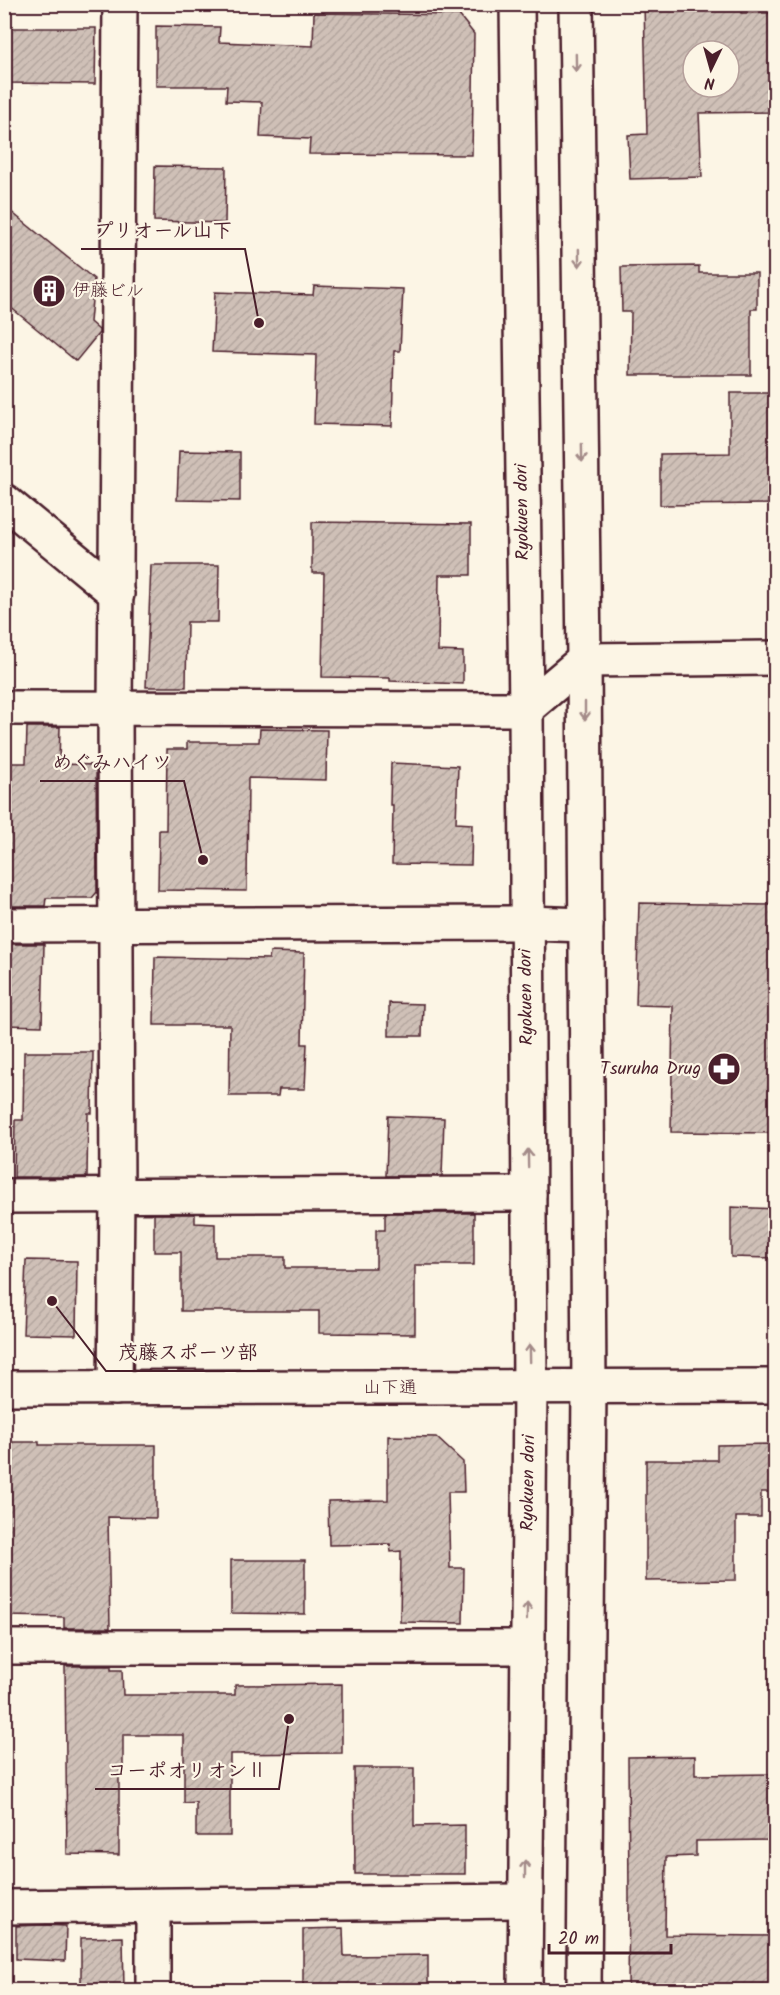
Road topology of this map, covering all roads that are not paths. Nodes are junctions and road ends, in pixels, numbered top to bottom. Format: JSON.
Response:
{"nodes":[{"id":1,"x":120,"y":4,"type":"edge"},
{"id":2,"x":517,"y":4,"type":"edge"},
{"id":3,"x":576,"y":4,"type":"edge"},
{"id":4,"x":4,"y":501,"type":"edge"},
{"id":5,"x":117,"y":594,"type":"junction"},
{"id":6,"x":776,"y":658,"type":"edge"},
{"id":7,"x":584,"y":660,"type":"junction"},
{"id":8,"x":4,"y":708,"type":"edge"},
{"id":9,"x":115,"y":709,"type":"junction"},
{"id":10,"x":526,"y":709,"type":"junction"},
{"id":11,"x":526,"y":923,"type":"junction"},
{"id":12,"x":117,"y":925,"type":"junction"},
{"id":13,"x":586,"y":925,"type":"junction"},
{"id":14,"x":4,"y":926,"type":"edge"},
{"id":15,"x":529,"y":1194,"type":"junction"},
{"id":16,"x":4,"y":1196,"type":"edge"},
{"id":17,"x":117,"y":1197,"type":"junction"},
{"id":18,"x":530,"y":1386,"type":"junction"},
{"id":19,"x":776,"y":1386,"type":"edge"},
{"id":20,"x":589,"y":1387,"type":"junction"},
{"id":21,"x":4,"y":1388,"type":"edge"},
{"id":22,"x":115,"y":1388,"type":"junction"},
{"id":23,"x":4,"y":1647,"type":"edge"},
{"id":24,"x":526,"y":1647,"type":"junction"},
{"id":25,"x":525,"y":1901,"type":"junction"},
{"id":26,"x":153,"y":1906,"type":"junction"},
{"id":27,"x":4,"y":1907,"type":"edge"},
{"id":28,"x":153,"y":1990,"type":"edge"},
{"id":29,"x":525,"y":1990,"type":"edge"},
{"id":30,"x":584,"y":1990,"type":"edge"}],
"edges":[{"from":1,"to":5,"type":"street"},
{"from":2,"to":10,"type":"street","name":"Ryokuen dori"},
{"from":3,"to":7,"type":"street","one_way":true},
{"from":4,"to":5,"type":"street"},
{"from":5,"to":9,"type":"street"},
{"from":6,"to":7,"type":"street"},
{"from":7,"to":10,"type":"street"},
{"from":7,"to":13,"type":"street","one_way":true},
{"from":8,"to":9,"type":"street"},
{"from":9,"to":10,"type":"street"},
{"from":9,"to":12,"type":"street"},
{"from":10,"to":11,"type":"street","name":"Ryokuen dori"},
{"from":11,"to":12,"type":"street"},
{"from":11,"to":13,"type":"street"},
{"from":15,"to":11,"type":"street","name":"Ryokuen dori","one_way":true},
{"from":12,"to":14,"type":"street"},
{"from":12,"to":17,"type":"street"},
{"from":13,"to":20,"type":"street"},
{"from":15,"to":17,"type":"street"},
{"from":18,"to":15,"type":"street","name":"Ryokuen dori","one_way":true},
{"from":16,"to":17,"type":"street"},
{"from":17,"to":22,"type":"street"},
{"from":18,"to":20,"type":"street","name":"山下通"},
{"from":18,"to":22,"type":"street","name":"山下通"},
{"from":24,"to":18,"type":"street","name":"Ryokuen dori","one_way":true},
{"from":19,"to":20,"type":"street","name":"山下通"},
{"from":20,"to":30,"type":"street"},
{"from":21,"to":22,"type":"street","name":"山下通"},
{"from":23,"to":24,"type":"street"},
{"from":25,"to":24,"type":"street","name":"Ryokuen dori","one_way":true},
{"from":25,"to":26,"type":"street"},
{"from":25,"to":29,"type":"street","name":"Ryokuen dori"},
{"from":26,"to":27,"type":"street"},
{"from":26,"to":28,"type":"street"}]}
